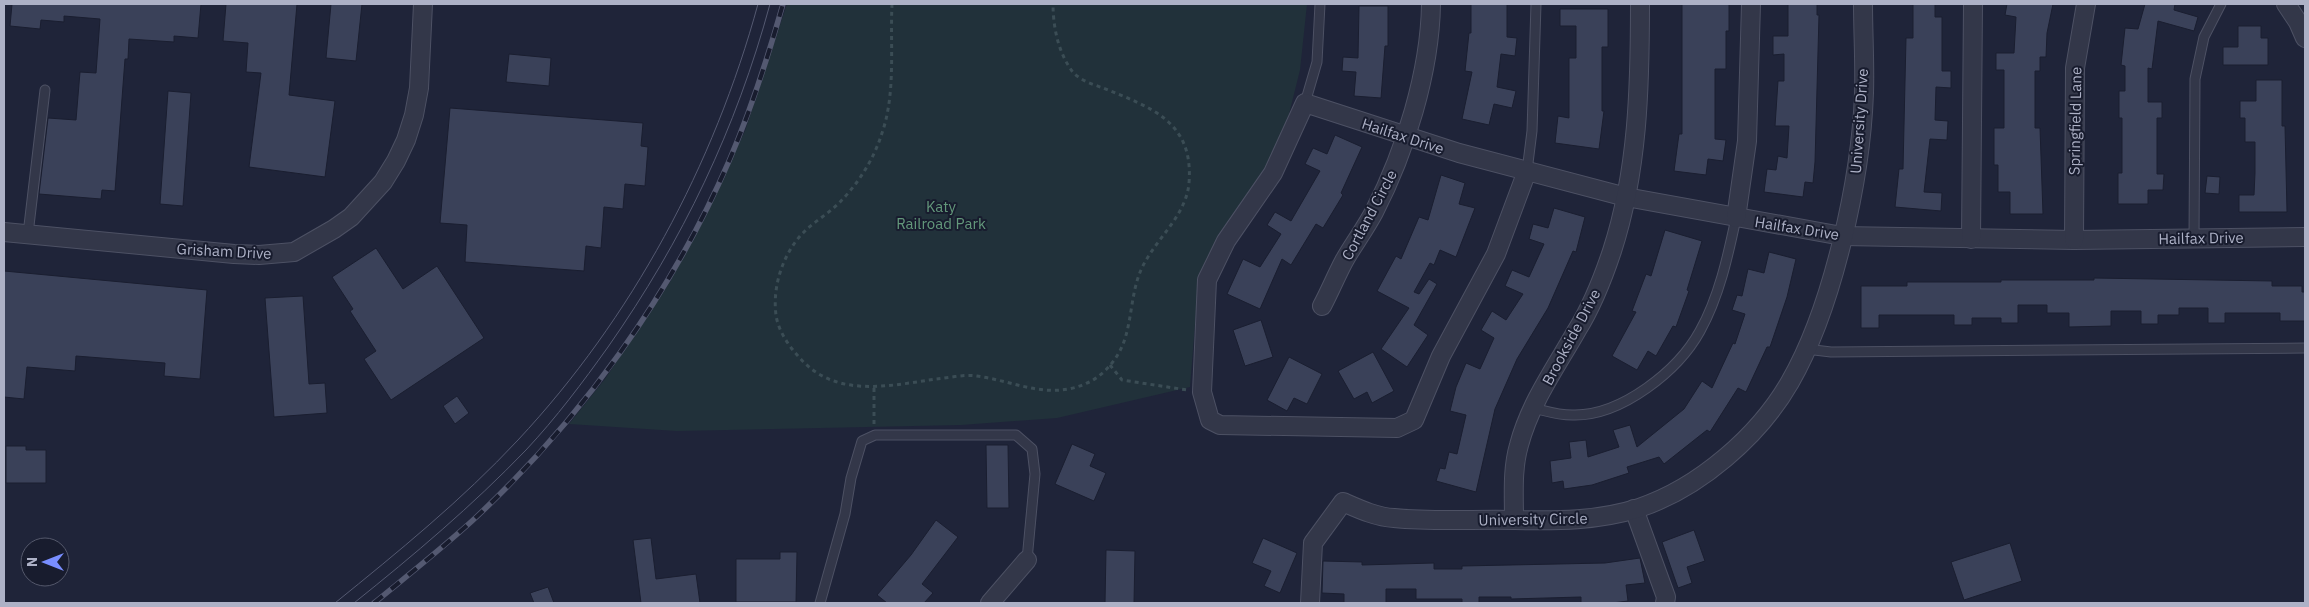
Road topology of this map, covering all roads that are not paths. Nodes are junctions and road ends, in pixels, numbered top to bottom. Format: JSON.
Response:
{"nodes":[{"id":1,"x":423,"y":4,"type":"edge"},
{"id":2,"x":1320,"y":4,"type":"edge"},
{"id":3,"x":1431,"y":4,"type":"edge"},
{"id":4,"x":1536,"y":4,"type":"edge"},
{"id":5,"x":1640,"y":4,"type":"edge"},
{"id":6,"x":1751,"y":4,"type":"edge"},
{"id":7,"x":1863,"y":4,"type":"edge"},
{"id":8,"x":1973,"y":4,"type":"edge"},
{"id":9,"x":2086,"y":4,"type":"edge"},
{"id":10,"x":2221,"y":4,"type":"edge"},
{"id":11,"x":2286,"y":4,"type":"edge"},
{"id":12,"x":2305,"y":38,"type":"edge"},
{"id":13,"x":45,"y":90,"type":"dead end"},
{"id":14,"x":1305,"y":104,"type":"junction"},
{"id":15,"x":1405,"y":137,"type":"junction"},
{"id":16,"x":1527,"y":171,"type":"junction"},
{"id":17,"x":1626,"y":197,"type":"junction"},
{"id":18,"x":1736,"y":218,"type":"junction"},
{"id":19,"x":4,"y":232,"type":"edge"},
{"id":20,"x":28,"y":234,"type":"junction"},
{"id":21,"x":1842,"y":236,"type":"junction"},
{"id":22,"x":2305,"y":237,"type":"edge"},
{"id":23,"x":2194,"y":238,"type":"junction"},
{"id":24,"x":1971,"y":239,"type":"junction"},
{"id":25,"x":2074,"y":240,"type":"junction"},
{"id":26,"x":1322,"y":306,"type":"dead end"},
{"id":27,"x":2305,"y":348,"type":"edge"},
{"id":28,"x":1805,"y":349,"type":"junction"},
{"id":29,"x":1533,"y":408,"type":"junction"},
{"id":30,"x":1634,"y":509,"type":"junction"},
{"id":31,"x":1514,"y":520,"type":"junction"},
{"id":32,"x":1027,"y":560,"type":"joint"},
{"id":33,"x":820,"y":603,"type":"edge"},
{"id":34,"x":990,"y":603,"type":"edge"},
{"id":35,"x":1310,"y":603,"type":"edge"},
{"id":36,"x":1666,"y":603,"type":"edge"}],
"edges":[{"from":1,"to":20,"type":"street","name":"Grisham Drive"},
{"from":2,"to":14,"type":"lane"},
{"from":3,"to":15,"type":"street","name":"Cortland Circle"},
{"from":4,"to":16,"type":"lane"},
{"from":5,"to":17,"type":"street","name":"Brookside Drive"},
{"from":6,"to":18,"type":"street"},
{"from":7,"to":21,"type":"street","name":"University Drive"},
{"from":8,"to":24,"type":"street"},
{"from":9,"to":25,"type":"street","name":"Springfield Lane"},
{"from":10,"to":23,"type":"lane"},
{"from":11,"to":12,"type":"street"},
{"from":13,"to":20,"type":"lane"},
{"from":14,"to":15,"type":"street","name":"Hailfax Drive"},
{"from":14,"to":16,"type":"street"},
{"from":15,"to":16,"type":"street","name":"Hailfax Drive"},
{"from":15,"to":26,"type":"street","name":"Cortland Circle"},
{"from":16,"to":17,"type":"street","name":"Hailfax Drive"},
{"from":17,"to":18,"type":"street","name":"Hailfax Drive"},
{"from":17,"to":29,"type":"street","name":"Brookside Drive"},
{"from":18,"to":21,"type":"street","name":"Hailfax Drive"},
{"from":18,"to":29,"type":"lane"},
{"from":19,"to":20,"type":"street","name":"Grisham Drive"},
{"from":21,"to":24,"type":"street","name":"Hailfax Drive"},
{"from":21,"to":28,"type":"street","name":"University Circle"},
{"from":22,"to":23,"type":"street","name":"Hailfax Drive"},
{"from":23,"to":25,"type":"street","name":"Hailfax Drive"},
{"from":24,"to":25,"type":"street","name":"Hailfax Drive"},
{"from":27,"to":28,"type":"lane"},
{"from":28,"to":30,"type":"street","name":"University Circle"},
{"from":29,"to":31,"type":"street","name":"Brookside Drive"},
{"from":30,"to":31,"type":"street","name":"University Circle"},
{"from":30,"to":36,"type":"street"},
{"from":31,"to":35,"type":"street","name":"University Circle"},
{"from":32,"to":33,"type":"lane"},
{"from":32,"to":34,"type":"street"}]}
